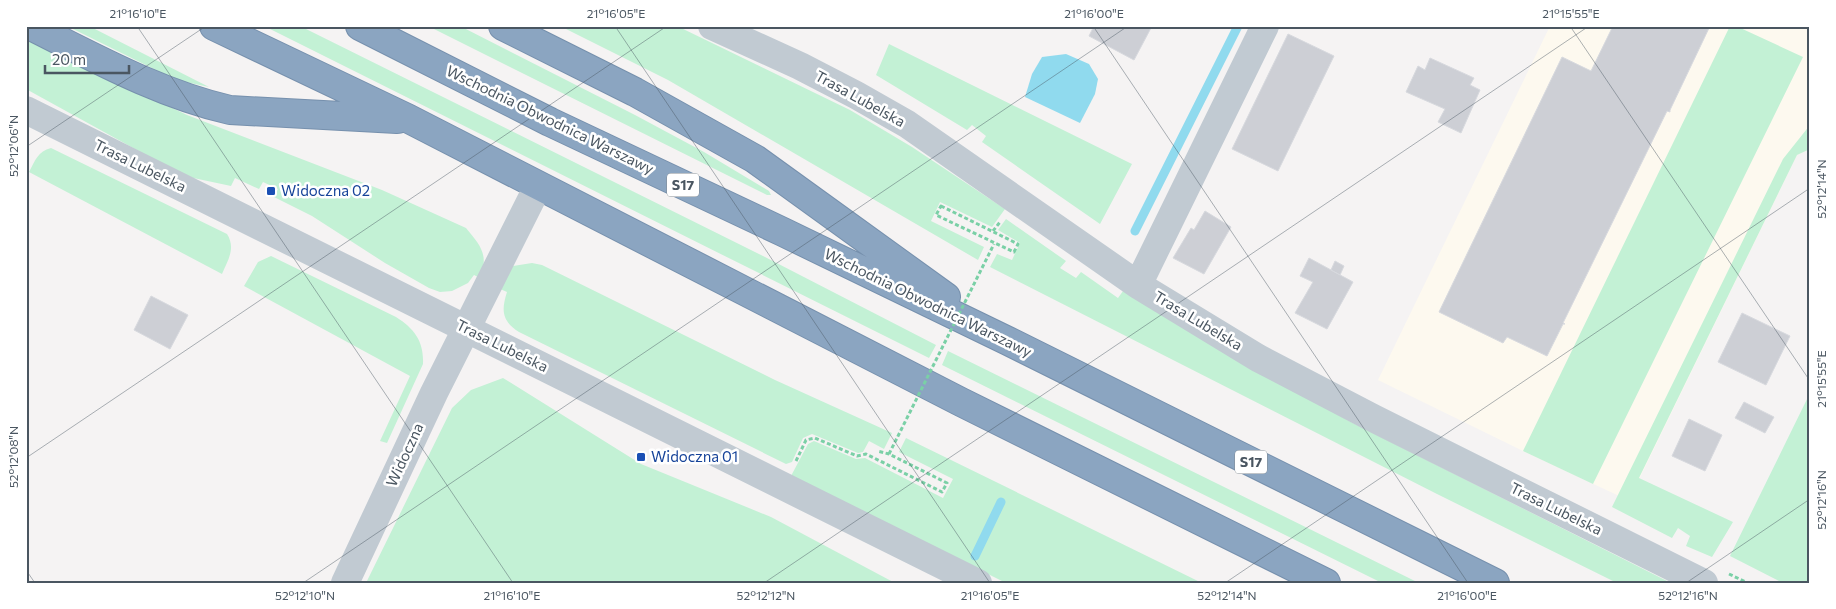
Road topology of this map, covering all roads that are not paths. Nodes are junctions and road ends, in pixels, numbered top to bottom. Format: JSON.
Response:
{"nodes":[{"id":1,"x":31,"y":26,"type":"edge"},
{"id":2,"x":214,"y":26,"type":"edge"},
{"id":3,"x":360,"y":26,"type":"edge"},
{"id":4,"x":503,"y":26,"type":"edge"},
{"id":5,"x":712,"y":26,"type":"edge"},
{"id":6,"x":1264,"y":26,"type":"edge"},
{"id":7,"x":26,"y":110,"type":"edge"},
{"id":8,"x":409,"y":120,"type":"junction"},
{"id":9,"x":538,"y":186,"type":"junction"},
{"id":10,"x":1138,"y":285,"type":"junction"},
{"id":11,"x":466,"y":328,"type":"junction"},
{"id":12,"x":1008,"y":341,"type":"junction"},
{"id":13,"x":1714,"y":577,"type":"edge"},
{"id":14,"x":345,"y":583,"type":"edge"},
{"id":15,"x":978,"y":583,"type":"edge"},
{"id":16,"x":1326,"y":583,"type":"edge"},
{"id":17,"x":1495,"y":583,"type":"edge"}],
"edges":[{"from":1,"to":8,"type":"highway"},
{"from":2,"to":8,"type":"highway"},
{"from":3,"to":12,"type":"highway","name":"Wschodnia Obwodnica Warszawy","number":"S17"},
{"from":4,"to":12,"type":"highway"},
{"from":5,"to":10,"type":"street","name":"Trasa Lubelska"},
{"from":6,"to":10,"type":"street"},
{"from":7,"to":11,"type":"street","name":"Trasa Lubelska"},
{"from":8,"to":9,"type":"highway"},
{"from":9,"to":11,"type":"street","name":"Widoczna"},
{"from":9,"to":16,"type":"highway"},
{"from":10,"to":13,"type":"street","name":"Trasa Lubelska"},
{"from":11,"to":14,"type":"street","name":"Widoczna"},
{"from":11,"to":15,"type":"street","name":"Trasa Lubelska"},
{"from":12,"to":17,"type":"highway","name":"Wschodnia Obwodnica Warszawy","number":"S17"}]}
